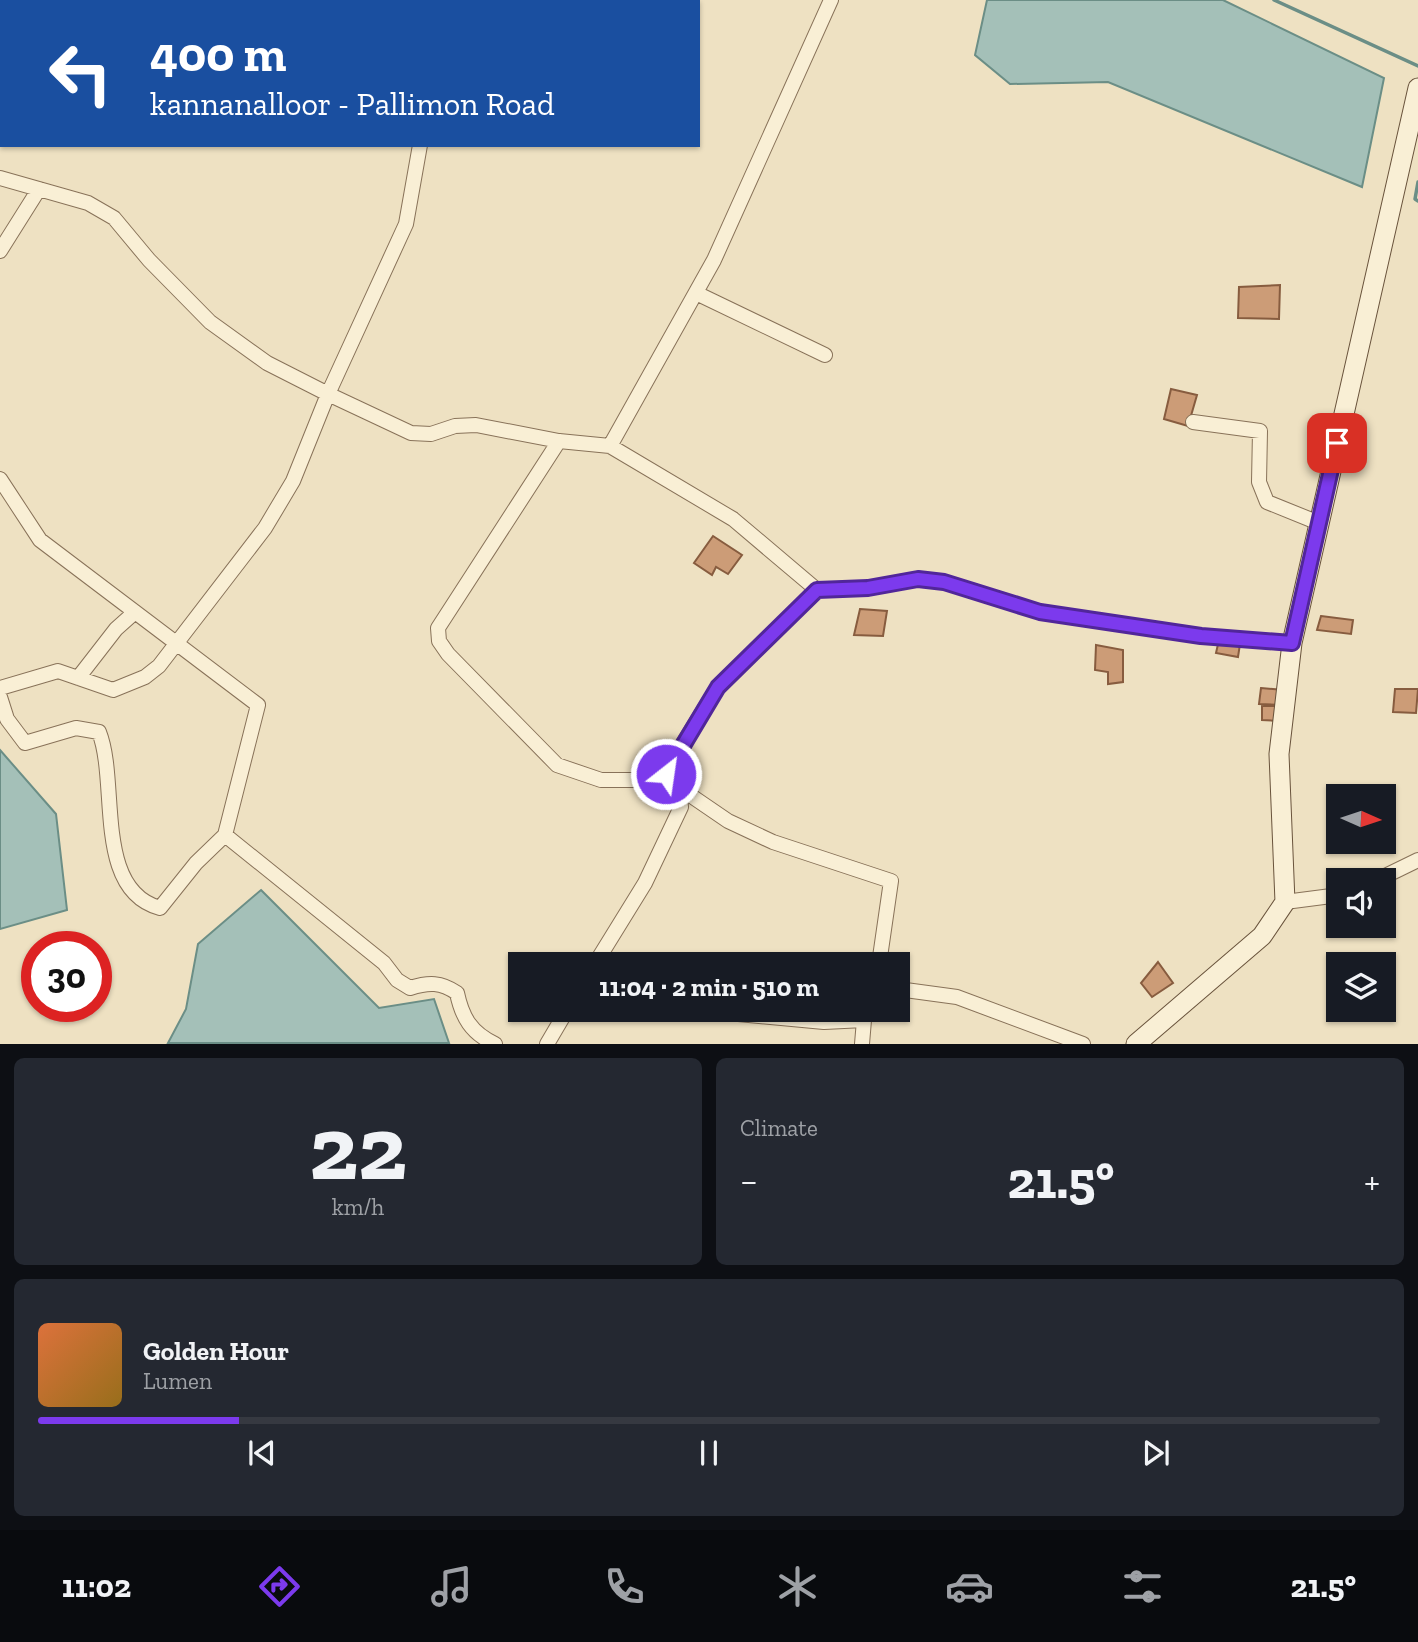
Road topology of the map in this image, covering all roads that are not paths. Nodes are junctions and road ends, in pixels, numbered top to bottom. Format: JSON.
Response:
{"nodes":[{"id":1,"x":831,"y":0,"type":"edge"},
{"id":2,"x":1418,"y":88,"type":"edge"},
{"id":3,"x":420,"y":147,"type":"edge"},
{"id":4,"x":0,"y":178,"type":"edge"},
{"id":5,"x":39,"y":189,"type":"junction"},
{"id":6,"x":0,"y":251,"type":"edge"},
{"id":7,"x":696,"y":293,"type":"junction"},
{"id":8,"x":825,"y":355,"type":"dead end"},
{"id":9,"x":328,"y":394,"type":"junction"},
{"id":10,"x":1193,"y":422,"type":"dead end"},
{"id":11,"x":559,"y":441,"type":"junction"},
{"id":12,"x":610,"y":446,"type":"junction"},
{"id":13,"x":0,"y":479,"type":"edge"},
{"id":14,"x":1319,"y":523,"type":"junction"},
{"id":15,"x":817,"y":590,"type":"junction"},
{"id":16,"x":135,"y":612,"type":"junction"},
{"id":17,"x":1292,"y":643,"type":"junction"},
{"id":18,"x":177,"y":644,"type":"junction"},
{"id":19,"x":78,"y":678,"type":"junction"},
{"id":20,"x":0,"y":688,"type":"edge"},
{"id":21,"x":0,"y":696,"type":"edge"},
{"id":22,"x":668,"y":779,"type":"junction"},
{"id":23,"x":225,"y":835,"type":"junction"},
{"id":24,"x":1418,"y":860,"type":"edge"},
{"id":25,"x":1396,"y":871,"type":"edge"},
{"id":26,"x":1326,"y":897,"type":"edge"},
{"id":27,"x":1284,"y":902,"type":"junction"},
{"id":28,"x":602,"y":952,"type":"edge"},
{"id":29,"x":881,"y":952,"type":"edge"},
{"id":30,"x":910,"y":991,"type":"edge"},
{"id":31,"x":560,"y":1022,"type":"edge"},
{"id":32,"x":864,"y":1022,"type":"edge"},
{"id":33,"x":495,"y":1044,"type":"edge"},
{"id":34,"x":547,"y":1044,"type":"edge"},
{"id":35,"x":862,"y":1044,"type":"edge"},
{"id":36,"x":1083,"y":1044,"type":"edge"},
{"id":37,"x":1136,"y":1044,"type":"edge"}],
"edges":[{"from":1,"to":7,"type":"street"},
{"from":2,"to":14,"type":"street"},
{"from":3,"to":9,"type":"street"},
{"from":4,"to":5,"type":"street"},
{"from":5,"to":6,"type":"street"},
{"from":5,"to":9,"type":"street"},
{"from":7,"to":8,"type":"street"},
{"from":7,"to":12,"type":"street"},
{"from":9,"to":11,"type":"street"},
{"from":9,"to":18,"type":"street"},
{"from":10,"to":14,"type":"street"},
{"from":11,"to":12,"type":"street"},
{"from":11,"to":22,"type":"street"},
{"from":12,"to":15,"type":"street"},
{"from":13,"to":16,"type":"street"},
{"from":14,"to":17,"type":"street"},
{"from":15,"to":17,"type":"street"},
{"from":15,"to":22,"type":"street"},
{"from":16,"to":18,"type":"street"},
{"from":16,"to":19,"type":"street"},
{"from":17,"to":27,"type":"street"},
{"from":18,"to":19,"type":"street"},
{"from":18,"to":23,"type":"street"},
{"from":19,"to":20,"type":"street"},
{"from":21,"to":23,"type":"street"},
{"from":22,"to":28,"type":"street"},
{"from":22,"to":29,"type":"street"},
{"from":23,"to":33,"type":"street"},
{"from":24,"to":25,"type":"street"},
{"from":26,"to":27,"type":"street"},
{"from":27,"to":37,"type":"street"},
{"from":30,"to":36,"type":"street"},
{"from":31,"to":34,"type":"street"},
{"from":32,"to":35,"type":"street"}]}
